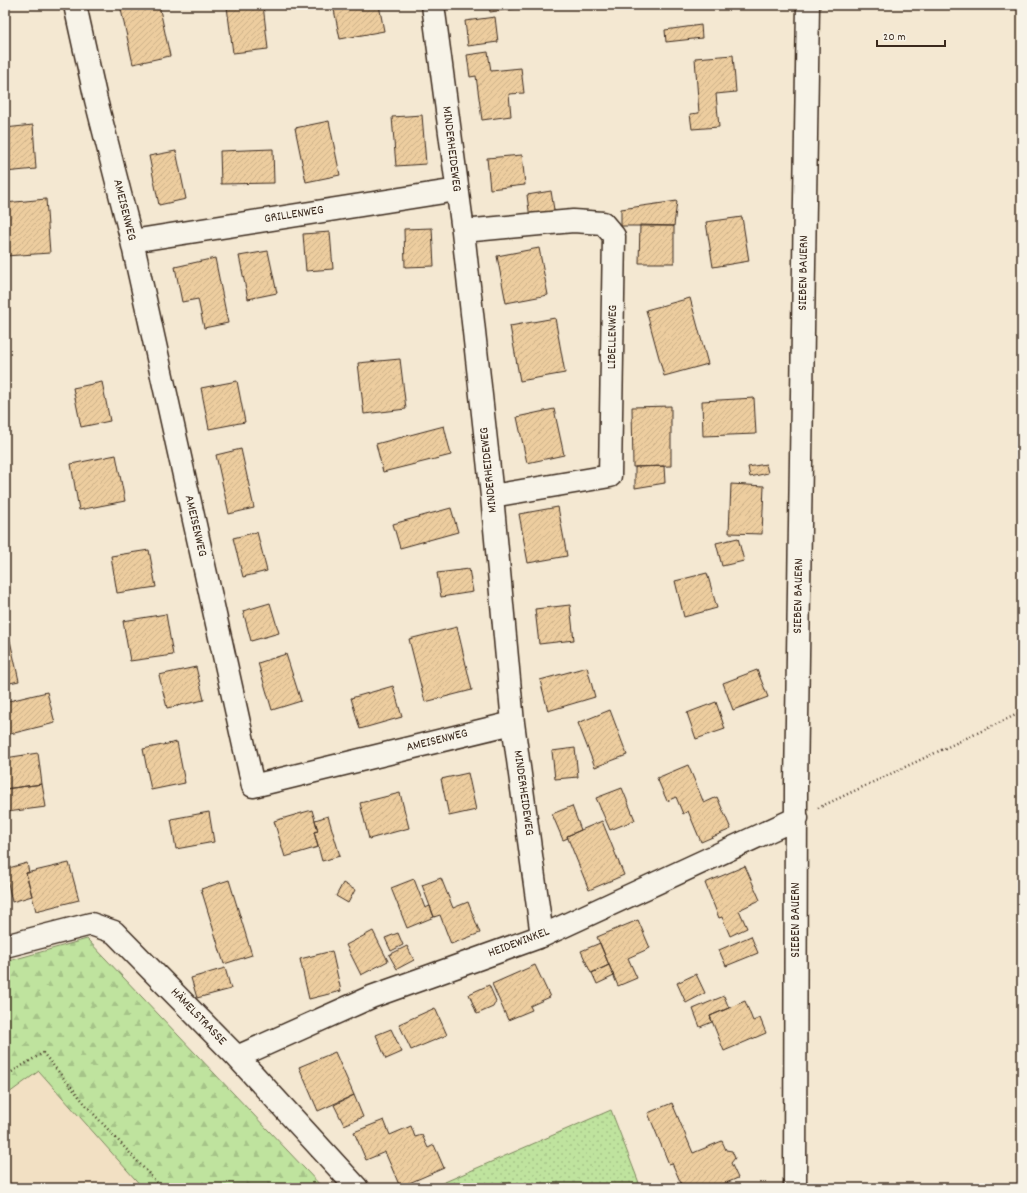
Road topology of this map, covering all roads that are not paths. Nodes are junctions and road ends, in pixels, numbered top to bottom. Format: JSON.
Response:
{"nodes":[{"id":1,"x":75,"y":5,"type":"edge"},
{"id":2,"x":433,"y":5,"type":"edge"},
{"id":3,"x":808,"y":5,"type":"edge"},
{"id":4,"x":457,"y":190,"type":"junction"},
{"id":5,"x":463,"y":231,"type":"junction"},
{"id":6,"x":132,"y":241,"type":"junction"},
{"id":7,"x":492,"y":496,"type":"junction"},
{"id":8,"x":513,"y":722,"type":"junction"},
{"id":9,"x":797,"y":818,"type":"junction"},
{"id":10,"x":542,"y":936,"type":"junction"},
{"id":11,"x":5,"y":946,"type":"edge"},
{"id":12,"x":237,"y":1057,"type":"junction"},
{"id":13,"x":357,"y":1188,"type":"edge"},
{"id":14,"x":796,"y":1188,"type":"edge"}],
"edges":[{"from":1,"to":6,"type":"street","name":"AMEISENWEG"},
{"from":2,"to":4,"type":"street","name":"MINDERHEIDEWEG"},
{"from":3,"to":9,"type":"street","name":"SIEBEN BAUERN"},
{"from":4,"to":5,"type":"street","name":"MINDERHEIDEWEG"},
{"from":4,"to":6,"type":"street","name":"GRILLENWEG"},
{"from":5,"to":7,"type":"street","name":"MINDERHEIDEWEG"},
{"from":5,"to":7,"type":"street","name":"LIBELLENWEG"},
{"from":6,"to":8,"type":"street","name":"AMEISENWEG"},
{"from":7,"to":8,"type":"street","name":"MINDERHEIDEWEG"},
{"from":8,"to":10,"type":"street","name":"MINDERHEIDEWEG"},
{"from":9,"to":10,"type":"street","name":"HEIDEWINKEL"},
{"from":9,"to":14,"type":"street","name":"SIEBEN BAUERN"},
{"from":10,"to":12,"type":"street","name":"HEIDEWINKEL"},
{"from":11,"to":12,"type":"street","name":"HÄMELSTRASSE"},
{"from":12,"to":13,"type":"street","name":"HÄMELSTRASSE"}]}
